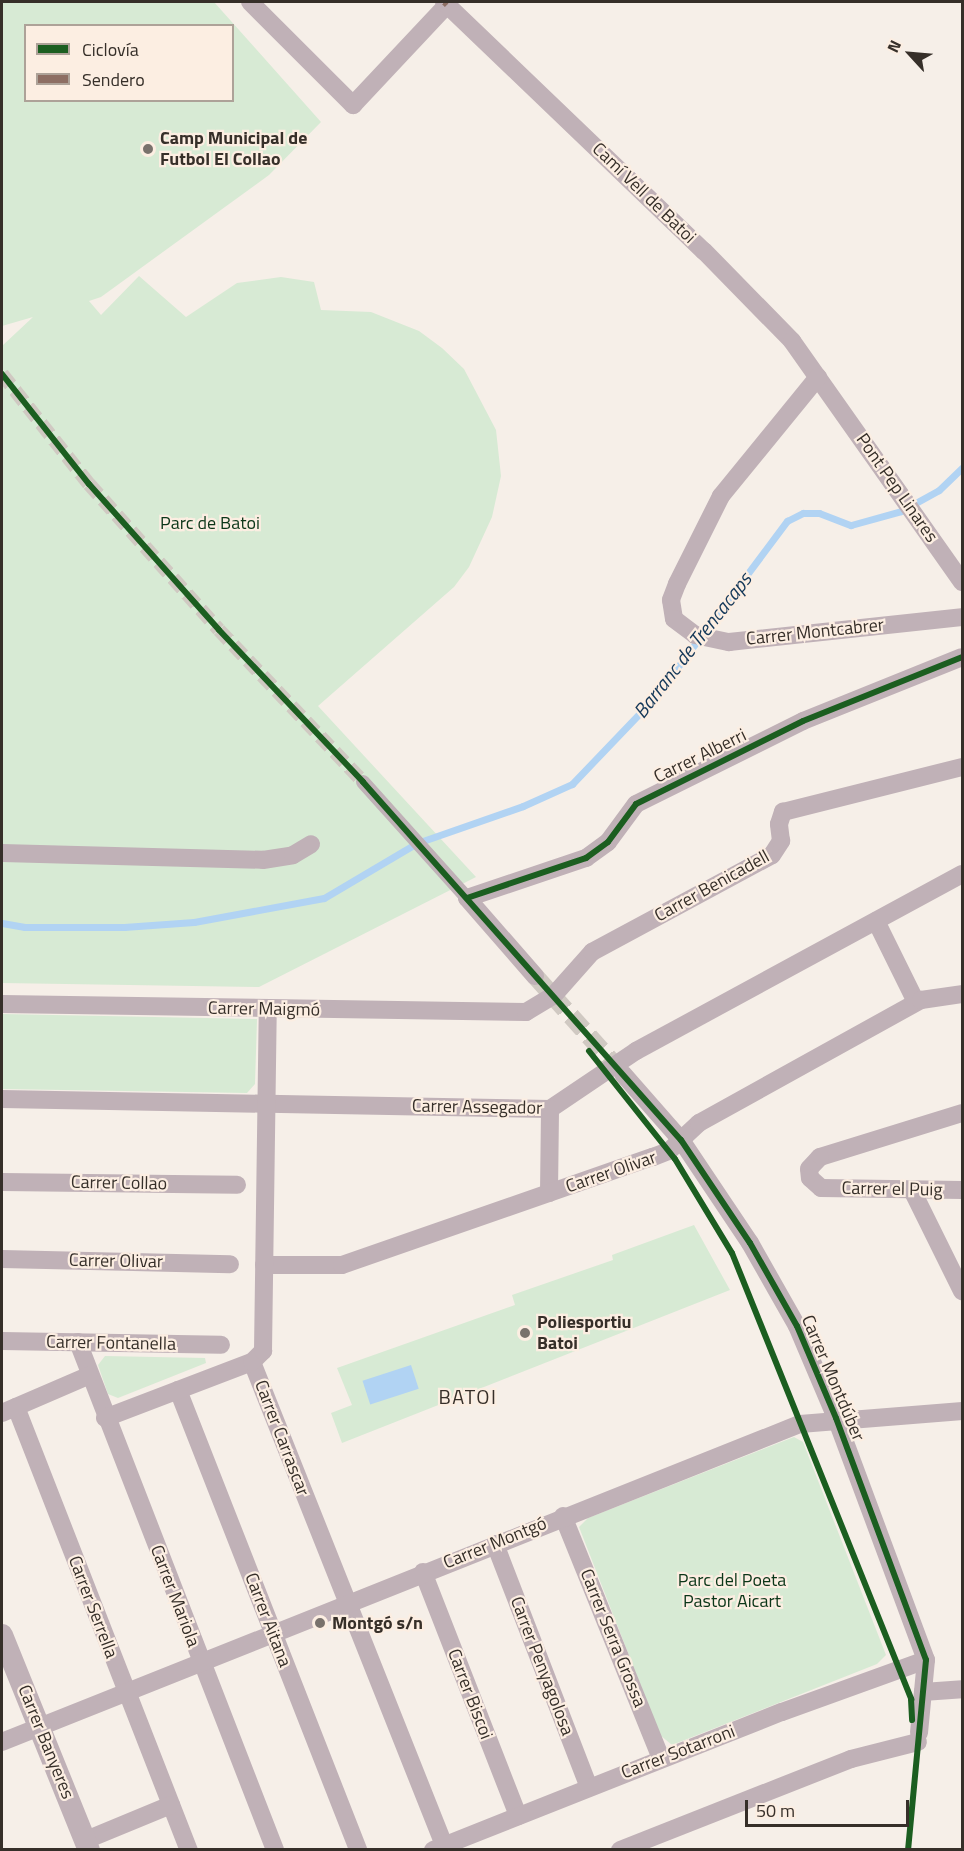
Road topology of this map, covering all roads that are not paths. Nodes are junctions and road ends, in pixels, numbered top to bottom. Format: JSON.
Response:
{"nodes":[{"id":1,"x":250,"y":2,"type":"edge"},
{"id":2,"x":446,"y":3,"type":"edge"},
{"id":3,"x":818,"y":377,"type":"junction"},
{"id":4,"x":831,"y":394,"type":"joint"},
{"id":5,"x":963,"y":582,"type":"edge"},
{"id":6,"x":963,"y":617,"type":"edge"},
{"id":7,"x":963,"y":657,"type":"edge"},
{"id":8,"x":963,"y":767,"type":"edge"},
{"id":9,"x":363,"y":783,"type":"tunnel mouth"},
{"id":10,"x":311,"y":844,"type":"dead end"},
{"id":11,"x":2,"y":853,"type":"edge"},
{"id":12,"x":963,"y":874,"type":"edge"},
{"id":13,"x":467,"y":898,"type":"junction"},
{"id":14,"x":876,"y":921,"type":"junction"},
{"id":15,"x":535,"y":976,"type":"tunnel mouth"},
{"id":16,"x":963,"y":994,"type":"edge"},
{"id":17,"x":916,"y":1002,"type":"junction"},
{"id":18,"x":2,"y":1004,"type":"edge"},
{"id":19,"x":268,"y":1010,"type":"junction"},
{"id":20,"x":526,"y":1012,"type":"joint"},
{"id":21,"x":623,"y":1074,"type":"tunnel mouth"},
{"id":22,"x":2,"y":1099,"type":"edge"},
{"id":23,"x":264,"y":1103,"type":"junction"},
{"id":24,"x":550,"y":1108,"type":"junction"},
{"id":25,"x":963,"y":1113,"type":"edge"},
{"id":26,"x":681,"y":1140,"type":"junction"},
{"id":27,"x":2,"y":1182,"type":"edge"},
{"id":28,"x":237,"y":1185,"type":"dead end"},
{"id":29,"x":912,"y":1190,"type":"junction"},
{"id":30,"x":963,"y":1190,"type":"edge"},
{"id":31,"x":549,"y":1193,"type":"junction"},
{"id":32,"x":2,"y":1259,"type":"edge"},
{"id":33,"x":230,"y":1264,"type":"dead end"},
{"id":34,"x":264,"y":1264,"type":"junction"},
{"id":35,"x":963,"y":1291,"type":"edge"},
{"id":36,"x":2,"y":1341,"type":"edge"},
{"id":37,"x":78,"y":1342,"type":"junction"},
{"id":38,"x":221,"y":1345,"type":"dead end"},
{"id":39,"x":252,"y":1362,"type":"junction"},
{"id":40,"x":88,"y":1376,"type":"junction"},
{"id":41,"x":178,"y":1390,"type":"junction"},
{"id":42,"x":9,"y":1410,"type":"edge"},
{"id":43,"x":963,"y":1411,"type":"edge"},
{"id":44,"x":105,"y":1418,"type":"junction"},
{"id":45,"x":836,"y":1418,"type":"junction"},
{"id":46,"x":564,"y":1516,"type":"junction"},
{"id":47,"x":495,"y":1544,"type":"junction"},
{"id":48,"x":423,"y":1572,"type":"junction"},
{"id":49,"x":347,"y":1603,"type":"junction"},
{"id":50,"x":272,"y":1632,"type":"junction"},
{"id":51,"x":2,"y":1635,"type":"edge"},
{"id":52,"x":200,"y":1660,"type":"junction"},
{"id":53,"x":926,"y":1660,"type":"junction"},
{"id":54,"x":963,"y":1689,"type":"edge"},
{"id":55,"x":126,"y":1692,"type":"junction"},
{"id":56,"x":923,"y":1692,"type":"junction"},
{"id":57,"x":40,"y":1728,"type":"junction"},
{"id":58,"x":2,"y":1742,"type":"edge"},
{"id":59,"x":661,"y":1759,"type":"junction"},
{"id":60,"x":589,"y":1787,"type":"junction"},
{"id":61,"x":171,"y":1805,"type":"junction"},
{"id":62,"x":518,"y":1816,"type":"junction"},
{"id":63,"x":87,"y":1845,"type":"edge"},
{"id":64,"x":441,"y":1848,"type":"edge"},
{"id":65,"x":189,"y":1850,"type":"edge"},
{"id":66,"x":275,"y":1850,"type":"edge"},
{"id":67,"x":358,"y":1850,"type":"edge"},
{"id":68,"x":620,"y":1850,"type":"edge"}],
"edges":[{"from":1,"to":2,"type":"street"},
{"from":2,"to":3,"type":"street","name":"Camí Vell de Batoi"},
{"from":3,"to":4,"type":"street","name":"Camí Vell de Batoi"},
{"from":3,"to":6,"type":"street","name":"Carrer Montcabrer"},
{"from":4,"to":5,"type":"street","name":"Pont Pep Linares"},
{"from":7,"to":13,"type":"street","name":"Carrer Alberri"},
{"from":8,"to":20,"type":"street","name":"Carrer Benicadell"},
{"from":9,"to":13,"type":"street"},
{"from":10,"to":11,"type":"street"},
{"from":12,"to":14,"type":"street","name":"Carrer Assegador"},
{"from":13,"to":15,"type":"street"},
{"from":14,"to":17,"type":"street"},
{"from":14,"to":24,"type":"street","name":"Carrer Assegador"},
{"from":16,"to":17,"type":"street","name":"Carrer Olivar"},
{"from":17,"to":26,"type":"street","name":"Carrer Olivar"},
{"from":18,"to":19,"type":"street","name":"Carrer Maigmó"},
{"from":19,"to":20,"type":"street","name":"Carrer Maigmó"},
{"from":19,"to":23,"type":"street","name":"Carrer Carrascar"},
{"from":21,"to":26,"type":"street","name":"Carrer Montdúber"},
{"from":22,"to":23,"type":"street","name":"Carrer Assegador"},
{"from":23,"to":24,"type":"street","name":"Carrer Assegador"},
{"from":23,"to":34,"type":"street","name":"Carrer Carrascar"},
{"from":24,"to":31,"type":"street"},
{"from":25,"to":29,"type":"street","name":"Carrer el Puig"},
{"from":26,"to":31,"type":"street","name":"Carrer Olivar"},
{"from":26,"to":45,"type":"street","name":"Carrer Montdúber"},
{"from":27,"to":28,"type":"street","name":"Carrer Collao"},
{"from":29,"to":30,"type":"street","name":"Carrer el Puig"},
{"from":29,"to":35,"type":"street"},
{"from":31,"to":34,"type":"street","name":"Carrer Olivar"},
{"from":32,"to":33,"type":"street","name":"Carrer Olivar"},
{"from":34,"to":39,"type":"street","name":"Carrer Carrascar"},
{"from":36,"to":37,"type":"street","name":"Carrer Fontanella"},
{"from":37,"to":38,"type":"street","name":"Carrer Fontanella"},
{"from":37,"to":40,"type":"street","name":"Carrer Mariola"},
{"from":39,"to":41,"type":"street"},
{"from":39,"to":49,"type":"street","name":"Carrer Carrascar"},
{"from":40,"to":42,"type":"street","name":"Carrer Serrella"},
{"from":40,"to":44,"type":"street","name":"Carrer Mariola"},
{"from":41,"to":44,"type":"street"},
{"from":41,"to":50,"type":"street","name":"Carrer Aitana"},
{"from":42,"to":55,"type":"street","name":"Carrer Serrella"},
{"from":43,"to":45,"type":"street","name":"Carrer Montgó"},
{"from":44,"to":52,"type":"street","name":"Carrer Mariola"},
{"from":45,"to":46,"type":"street","name":"Carrer Montgó"},
{"from":45,"to":53,"type":"street","name":"Carrer Montdúber"},
{"from":46,"to":47,"type":"street","name":"Carrer Montgó"},
{"from":46,"to":59,"type":"street","name":"Carrer Serra Grossa"},
{"from":47,"to":48,"type":"street","name":"Carrer Montgó"},
{"from":47,"to":60,"type":"street","name":"Carrer Penyagolosa"},
{"from":48,"to":49,"type":"street","name":"Carrer Montgó"},
{"from":48,"to":62,"type":"street","name":"Carrer Biscoi"},
{"from":49,"to":50,"type":"street","name":"Carrer Montgó"},
{"from":49,"to":64,"type":"street","name":"Carrer Carrascar"},
{"from":50,"to":52,"type":"street","name":"Carrer Montgó"},
{"from":50,"to":67,"type":"street","name":"Carrer Aitana"},
{"from":51,"to":57,"type":"street","name":"Carrer Banyeres"},
{"from":52,"to":55,"type":"street","name":"Carrer Montgó"},
{"from":52,"to":66,"type":"street","name":"Carrer Mariola"},
{"from":53,"to":56,"type":"street","name":"Carrer Montdúber"},
{"from":53,"to":59,"type":"street","name":"Carrer Sotarroni"},
{"from":54,"to":56,"type":"street"},
{"from":55,"to":57,"type":"street","name":"Carrer Montgó"},
{"from":55,"to":61,"type":"street","name":"Carrer Serrella"},
{"from":56,"to":68,"type":"street","name":"Carrer Montdúber"},
{"from":57,"to":58,"type":"street","name":"Carrer Montgó"},
{"from":57,"to":63,"type":"street","name":"Carrer Banyeres"},
{"from":59,"to":60,"type":"street","name":"Carrer Sotarroni"},
{"from":60,"to":62,"type":"street","name":"Carrer Sotarroni"},
{"from":61,"to":63,"type":"street"},
{"from":61,"to":65,"type":"street","name":"Carrer Serrella"},
{"from":62,"to":64,"type":"street","name":"Carrer Sotarroni"}]}
